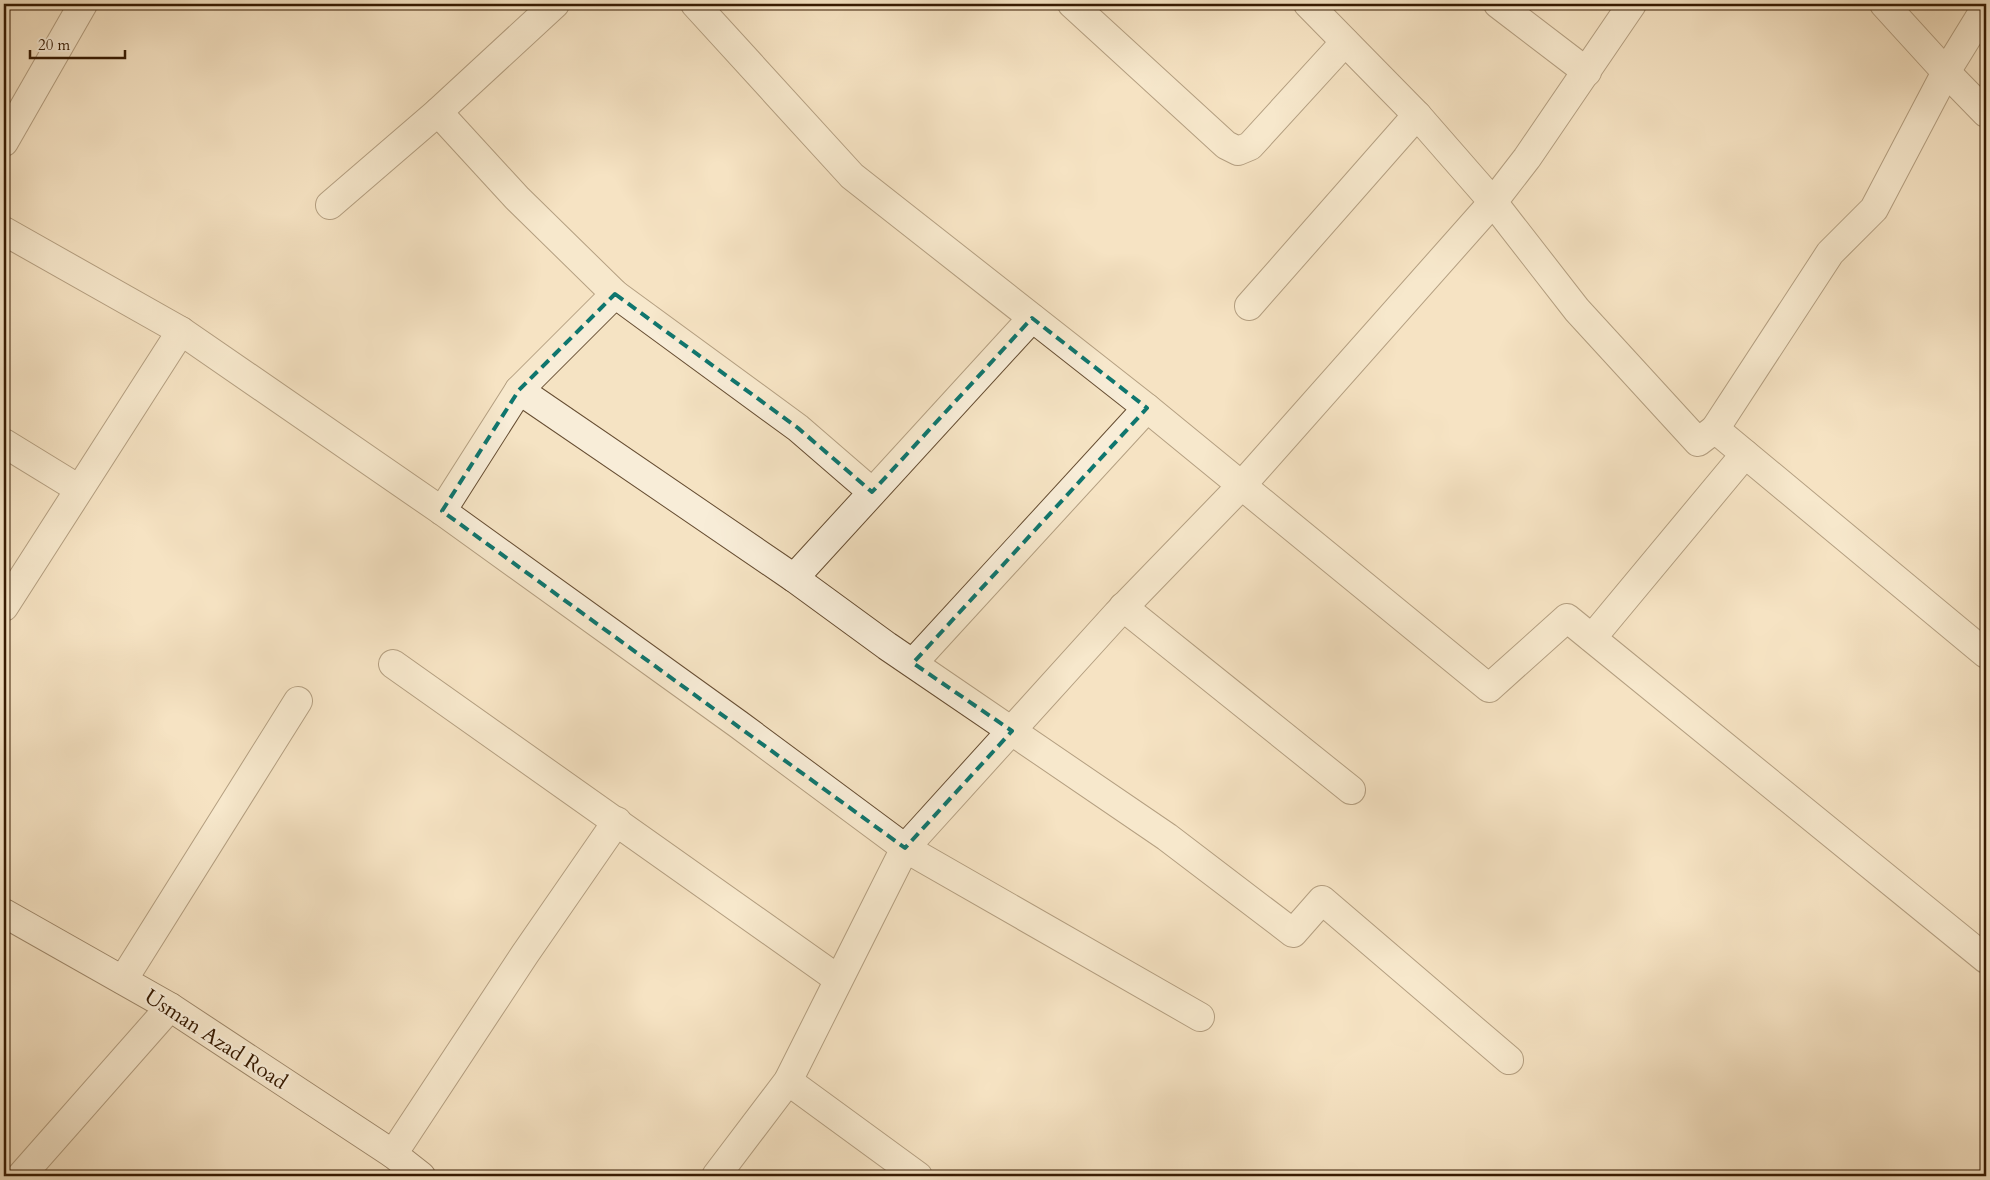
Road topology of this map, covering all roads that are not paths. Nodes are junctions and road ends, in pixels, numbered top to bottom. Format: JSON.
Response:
{"nodes":[{"id":1,"x":82,"y":4,"type":"edge"},
{"id":2,"x":555,"y":4,"type":"edge"},
{"id":3,"x":695,"y":4,"type":"edge"},
{"id":4,"x":1072,"y":4,"type":"edge"},
{"id":5,"x":1308,"y":4,"type":"edge"},
{"id":6,"x":1498,"y":4,"type":"edge"},
{"id":7,"x":1632,"y":4,"type":"edge"},
{"id":8,"x":1884,"y":4,"type":"edge"},
{"id":9,"x":1986,"y":7,"type":"edge"},
{"id":10,"x":1345,"y":42,"type":"junction"},
{"id":11,"x":1587,"y":72,"type":"junction"},
{"id":12,"x":1946,"y":72,"type":"junction"},
{"id":13,"x":438,"y":112,"type":"junction"},
{"id":14,"x":1986,"y":113,"type":"edge"},
{"id":15,"x":1417,"y":115,"type":"junction"},
{"id":16,"x":4,"y":142,"type":"edge"},
{"id":17,"x":1494,"y":202,"type":"junction"},
{"id":18,"x":330,"y":205,"type":"dead end"},
{"id":19,"x":4,"y":230,"type":"edge"},
{"id":20,"x":615,"y":294,"type":"junction"},
{"id":21,"x":1248,"y":306,"type":"dead end"},
{"id":22,"x":1032,"y":318,"type":"junction"},
{"id":23,"x":181,"y":331,"type":"junction"},
{"id":24,"x":519,"y":390,"type":"junction"},
{"id":25,"x":1147,"y":408,"type":"junction"},
{"id":26,"x":1715,"y":429,"type":"junction"},
{"id":27,"x":4,"y":443,"type":"edge"},
{"id":28,"x":1745,"y":454,"type":"junction"},
{"id":29,"x":1241,"y":486,"type":"junction"},
{"id":30,"x":79,"y":489,"type":"junction"},
{"id":31,"x":872,"y":492,"type":"junction"},
{"id":32,"x":442,"y":511,"type":"junction"},
{"id":33,"x":794,"y":578,"type":"junction"},
{"id":34,"x":4,"y":607,"type":"edge"},
{"id":35,"x":1123,"y":607,"type":"junction"},
{"id":36,"x":1592,"y":638,"type":"junction"},
{"id":37,"x":1986,"y":654,"type":"edge"},
{"id":38,"x":913,"y":663,"type":"junction"},
{"id":39,"x":393,"y":664,"type":"dead end"},
{"id":40,"x":298,"y":701,"type":"dead end"},
{"id":41,"x":1012,"y":731,"type":"junction"},
{"id":42,"x":1351,"y":790,"type":"dead end"},
{"id":43,"x":617,"y":821,"type":"junction"},
{"id":44,"x":905,"y":848,"type":"junction"},
{"id":45,"x":4,"y":913,"type":"edge"},
{"id":46,"x":1986,"y":959,"type":"edge"},
{"id":47,"x":838,"y":978,"type":"junction"},
{"id":48,"x":124,"y":980,"type":"junction"},
{"id":49,"x":170,"y":1007,"type":"junction"},
{"id":50,"x":1200,"y":1017,"type":"dead end"},
{"id":51,"x":1509,"y":1060,"type":"dead end"},
{"id":52,"x":788,"y":1081,"type":"junction"},
{"id":53,"x":393,"y":1154,"type":"junction"},
{"id":54,"x":21,"y":1176,"type":"edge"},
{"id":55,"x":420,"y":1176,"type":"edge"},
{"id":56,"x":716,"y":1176,"type":"edge"},
{"id":57,"x":918,"y":1176,"type":"edge"}],
"edges":[{"from":1,"to":16,"type":"street"},
{"from":2,"to":13,"type":"street"},
{"from":3,"to":22,"type":"street"},
{"from":4,"to":10,"type":"street"},
{"from":5,"to":10,"type":"street"},
{"from":6,"to":11,"type":"street"},
{"from":7,"to":11,"type":"street"},
{"from":8,"to":12,"type":"street"},
{"from":9,"to":12,"type":"street"},
{"from":10,"to":15,"type":"street"},
{"from":11,"to":17,"type":"street"},
{"from":12,"to":14,"type":"street"},
{"from":12,"to":26,"type":"street"},
{"from":13,"to":18,"type":"street"},
{"from":13,"to":20,"type":"street"},
{"from":15,"to":17,"type":"street"},
{"from":15,"to":21,"type":"street"},
{"from":17,"to":26,"type":"street"},
{"from":17,"to":29,"type":"street"},
{"from":19,"to":23,"type":"street"},
{"from":20,"to":24,"type":"street"},
{"from":20,"to":31,"type":"street"},
{"from":22,"to":25,"type":"street"},
{"from":22,"to":31,"type":"street"},
{"from":23,"to":30,"type":"street"},
{"from":23,"to":32,"type":"street"},
{"from":24,"to":32,"type":"street"},
{"from":24,"to":33,"type":"street"},
{"from":25,"to":29,"type":"street"},
{"from":25,"to":38,"type":"street"},
{"from":26,"to":28,"type":"street"},
{"from":27,"to":30,"type":"street"},
{"from":28,"to":36,"type":"street"},
{"from":28,"to":37,"type":"street"},
{"from":29,"to":35,"type":"street"},
{"from":29,"to":36,"type":"street"},
{"from":30,"to":34,"type":"street"},
{"from":31,"to":33,"type":"street"},
{"from":32,"to":44,"type":"street"},
{"from":33,"to":38,"type":"street"},
{"from":35,"to":41,"type":"street"},
{"from":35,"to":42,"type":"street"},
{"from":36,"to":46,"type":"street"},
{"from":38,"to":41,"type":"street"},
{"from":39,"to":43,"type":"street"},
{"from":40,"to":48,"type":"street"},
{"from":41,"to":44,"type":"street"},
{"from":41,"to":51,"type":"street"},
{"from":43,"to":47,"type":"street"},
{"from":43,"to":53,"type":"street"},
{"from":44,"to":47,"type":"street"},
{"from":44,"to":50,"type":"street"},
{"from":45,"to":48,"type":"street","name":"Usman Azad Road"},
{"from":47,"to":52,"type":"street"},
{"from":48,"to":49,"type":"street","name":"Usman Azad Road"},
{"from":49,"to":53,"type":"street","name":"Usman Azad Road"},
{"from":49,"to":54,"type":"street"},
{"from":52,"to":56,"type":"street"},
{"from":52,"to":57,"type":"street"},
{"from":53,"to":55,"type":"street","name":"Usman Azad Road"}]}
